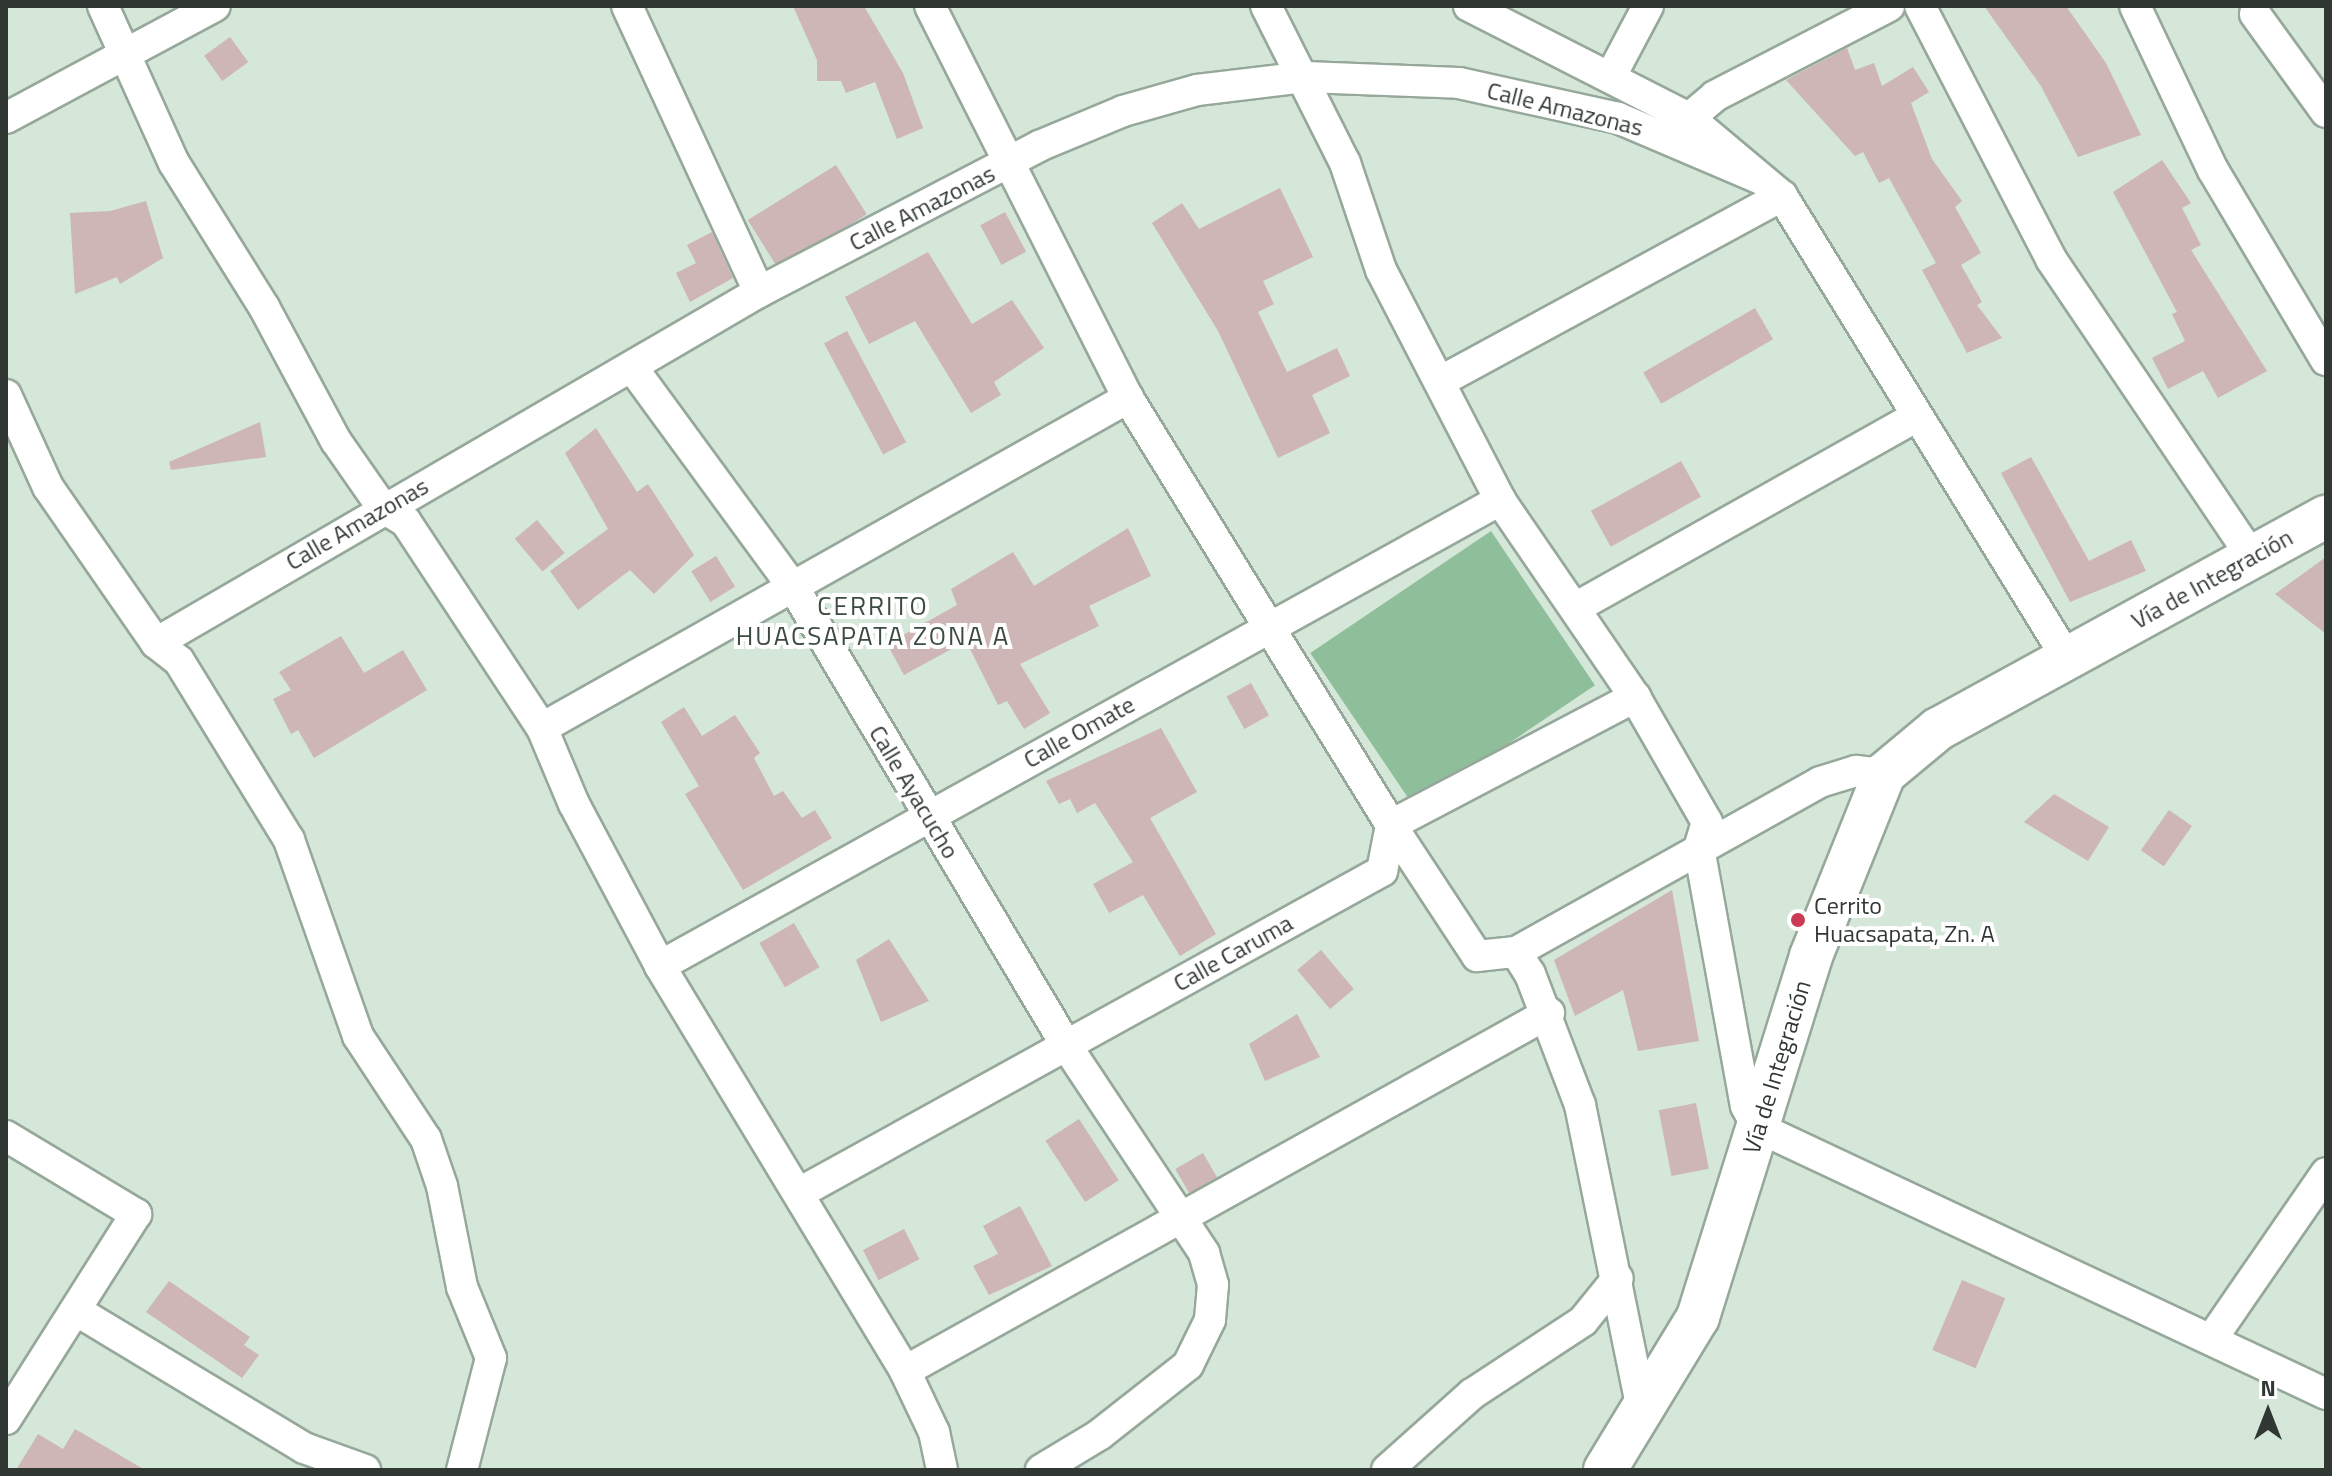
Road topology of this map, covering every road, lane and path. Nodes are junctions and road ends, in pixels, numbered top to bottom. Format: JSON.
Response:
{"nodes":[{"id":1,"x":103,"y":6,"type":"edge"},
{"id":2,"x":215,"y":6,"type":"edge"},
{"id":3,"x":627,"y":6,"type":"edge"},
{"id":4,"x":930,"y":6,"type":"edge"},
{"id":5,"x":1266,"y":6,"type":"edge"},
{"id":6,"x":1469,"y":6,"type":"edge"},
{"id":7,"x":1648,"y":6,"type":"edge"},
{"id":8,"x":1889,"y":6,"type":"edge"},
{"id":9,"x":1920,"y":6,"type":"edge"},
{"id":10,"x":2135,"y":6,"type":"edge"},
{"id":11,"x":2255,"y":14,"type":"dead end"},
{"id":12,"x":124,"y":53,"type":"junction"},
{"id":13,"x":1612,"y":74,"type":"junction"},
{"id":14,"x":1306,"y":77,"type":"junction"},
{"id":15,"x":2326,"y":112,"type":"edge"},
{"id":16,"x":6,"y":118,"type":"edge"},
{"id":17,"x":1689,"y":118,"type":"junction"},
{"id":18,"x":1013,"y":161,"type":"junction"},
{"id":19,"x":1772,"y":188,"type":"junction"},
{"id":20,"x":759,"y":292,"type":"junction"},
{"id":21,"x":2326,"y":360,"type":"edge"},
{"id":22,"x":634,"y":370,"type":"junction"},
{"id":23,"x":1443,"y":380,"type":"junction"},
{"id":24,"x":6,"y":395,"type":"edge"},
{"id":25,"x":1128,"y":398,"type":"junction"},
{"id":26,"x":1916,"y":417,"type":"junction"},
{"id":27,"x":1500,"y":500,"type":"junction"},
{"id":28,"x":382,"y":507,"type":"junction"},
{"id":29,"x":2326,"y":517,"type":"edge"},
{"id":30,"x":2253,"y":559,"type":"junction"},
{"id":31,"x":795,"y":590,"type":"junction"},
{"id":32,"x":1575,"y":608,"type":"junction"},
{"id":33,"x":1269,"y":627,"type":"junction"},
{"id":34,"x":156,"y":643,"type":"junction"},
{"id":35,"x":2067,"y":658,"type":"junction"},
{"id":36,"x":1635,"y":697,"type":"junction"},
{"id":37,"x":542,"y":728,"type":"junction"},
{"id":38,"x":1884,"y":774,"type":"junction"},
{"id":39,"x":927,"y":816,"type":"junction"},
{"id":40,"x":1391,"y":825,"type":"junction"},
{"id":41,"x":1699,"y":848,"type":"junction"},
{"id":42,"x":1516,"y":952,"type":"junction"},
{"id":43,"x":660,"y":966,"type":"junction"},
{"id":44,"x":1549,"y":1013,"type":"junction"},
{"id":45,"x":1066,"y":1045,"type":"junction"},
{"id":46,"x":1757,"y":1127,"type":"junction"},
{"id":47,"x":6,"y":1136,"type":"edge"},
{"id":48,"x":2326,"y":1173,"type":"edge"},
{"id":49,"x":801,"y":1192,"type":"junction"},
{"id":50,"x":1184,"y":1221,"type":"junction"},
{"id":51,"x":1618,"y":1278,"type":"junction"},
{"id":52,"x":77,"y":1311,"type":"junction"},
{"id":53,"x":2213,"y":1337,"type":"junction"},
{"id":54,"x":905,"y":1371,"type":"junction"},
{"id":55,"x":2326,"y":1394,"type":"edge"},
{"id":56,"x":1643,"y":1416,"type":"junction"},
{"id":57,"x":6,"y":1419,"type":"edge"},
{"id":58,"x":297,"y":1459,"type":"edge"},
{"id":59,"x":1614,"y":1465,"type":"edge"},
{"id":60,"x":365,"y":1470,"type":"edge"},
{"id":61,"x":462,"y":1470,"type":"edge"},
{"id":62,"x":942,"y":1470,"type":"edge"},
{"id":63,"x":1041,"y":1470,"type":"edge"},
{"id":64,"x":1387,"y":1470,"type":"edge"}],
"edges":[{"from":1,"to":12,"type":"street"},
{"from":2,"to":12,"type":"street"},
{"from":3,"to":20,"type":"street"},
{"from":4,"to":18,"type":"street"},
{"from":5,"to":14,"type":"street"},
{"from":6,"to":13,"type":"street"},
{"from":7,"to":13,"type":"street"},
{"from":8,"to":17,"type":"street"},
{"from":9,"to":30,"type":"street"},
{"from":10,"to":21,"type":"street"},
{"from":11,"to":15,"type":"street"},
{"from":12,"to":16,"type":"street"},
{"from":12,"to":28,"type":"street"},
{"from":13,"to":17,"type":"street"},
{"from":14,"to":18,"type":"street","name":"Calle Amazonas"},
{"from":14,"to":19,"type":"street","name":"Calle Amazonas"},
{"from":14,"to":23,"type":"street"},
{"from":17,"to":19,"type":"street"},
{"from":18,"to":20,"type":"street","name":"Calle Amazonas"},
{"from":18,"to":25,"type":"street"},
{"from":19,"to":23,"type":"street"},
{"from":19,"to":26,"type":"street"},
{"from":20,"to":22,"type":"street","name":"Calle Amazonas"},
{"from":22,"to":28,"type":"street","name":"Calle Amazonas"},
{"from":22,"to":31,"type":"street","name":"Calle Ayacucho"},
{"from":23,"to":27,"type":"street"},
{"from":24,"to":34,"type":"street"},
{"from":25,"to":31,"type":"street"},
{"from":25,"to":33,"type":"street"},
{"from":26,"to":32,"type":"street"},
{"from":26,"to":35,"type":"street"},
{"from":27,"to":32,"type":"street"},
{"from":27,"to":33,"type":"street","name":"Calle Omate"},
{"from":28,"to":34,"type":"street","name":"Calle Amazonas"},
{"from":28,"to":37,"type":"street"},
{"from":29,"to":30,"type":"main road","name":"Vía de Integración"},
{"from":30,"to":35,"type":"main road","name":"Vía de Integración"},
{"from":31,"to":37,"type":"street"},
{"from":31,"to":39,"type":"street","name":"Calle Ayacucho"},
{"from":32,"to":36,"type":"street"},
{"from":33,"to":39,"type":"street","name":"Calle Omate"},
{"from":33,"to":40,"type":"street"},
{"from":34,"to":61,"type":"street"},
{"from":35,"to":38,"type":"main road","name":"Vía de Integración"},
{"from":36,"to":40,"type":"street"},
{"from":36,"to":41,"type":"street"},
{"from":37,"to":43,"type":"street"},
{"from":38,"to":41,"type":"street"},
{"from":38,"to":46,"type":"main road","name":"Vía de Integración"},
{"from":39,"to":43,"type":"street","name":"Calle Omate"},
{"from":39,"to":45,"type":"street","name":"Calle Ayacucho"},
{"from":40,"to":42,"type":"street"},
{"from":40,"to":45,"type":"street","name":"Calle Caruma"},
{"from":41,"to":42,"type":"street"},
{"from":41,"to":46,"type":"street"},
{"from":42,"to":44,"type":"street"},
{"from":43,"to":49,"type":"street"},
{"from":44,"to":50,"type":"street"},
{"from":44,"to":51,"type":"street"},
{"from":45,"to":49,"type":"street","name":"Calle Caruma"},
{"from":45,"to":50,"type":"street","name":"Calle Ayacucho"},
{"from":46,"to":53,"type":"street"},
{"from":46,"to":56,"type":"main road","name":"Vía de Integración"},
{"from":47,"to":52,"type":"street"},
{"from":48,"to":53,"type":"street"},
{"from":49,"to":54,"type":"street"},
{"from":50,"to":54,"type":"street"},
{"from":50,"to":63,"type":"street","name":"Calle Ayacucho"},
{"from":51,"to":56,"type":"street"},
{"from":51,"to":64,"type":"street"},
{"from":52,"to":57,"type":"street"},
{"from":52,"to":58,"type":"street"},
{"from":53,"to":55,"type":"street"},
{"from":54,"to":62,"type":"street"},
{"from":56,"to":59,"type":"main road","name":"Vía de Integración"},
{"from":58,"to":60,"type":"street"}]}
